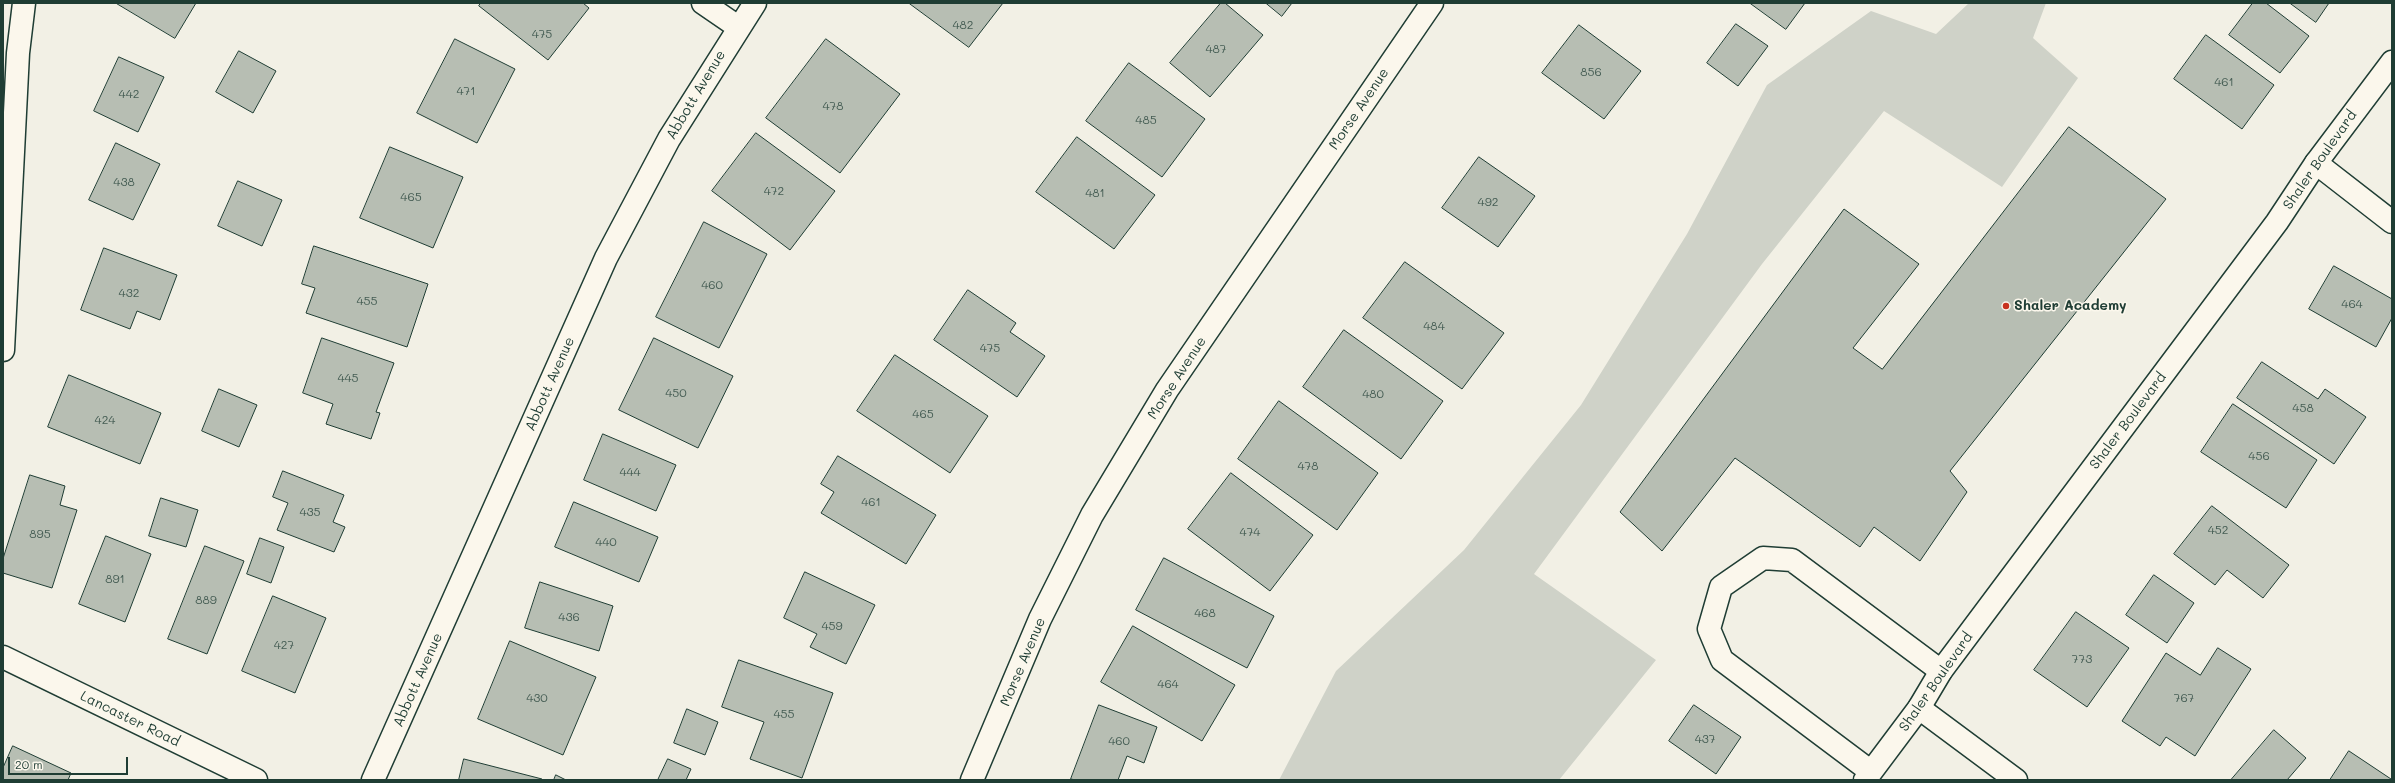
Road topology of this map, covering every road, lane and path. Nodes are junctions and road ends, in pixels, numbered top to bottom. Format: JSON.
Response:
{"nodes":[{"id":1,"x":24,"y":3,"type":"edge"},
{"id":2,"x":703,"y":3,"type":"edge"},
{"id":3,"x":755,"y":3,"type":"edge"},
{"id":4,"x":1432,"y":3,"type":"edge"},
{"id":5,"x":738,"y":27,"type":"junction"},
{"id":6,"x":2392,"y":62,"type":"edge"},
{"id":7,"x":2316,"y":163,"type":"junction"},
{"id":8,"x":2392,"y":222,"type":"edge"},
{"id":9,"x":3,"y":350,"type":"edge"},
{"id":10,"x":3,"y":657,"type":"edge"},
{"id":11,"x":1941,"y":671,"type":"junction"},
{"id":12,"x":1919,"y":708,"type":"junction"},
{"id":13,"x":1867,"y":776,"type":"edge"},
{"id":14,"x":256,"y":780,"type":"edge"},
{"id":15,"x":373,"y":780,"type":"edge"},
{"id":16,"x":972,"y":780,"type":"edge"},
{"id":17,"x":2016,"y":780,"type":"edge"}],
"edges":[{"from":1,"to":9,"type":"street"},
{"from":2,"to":5,"type":"street"},
{"from":3,"to":5,"type":"street","name":"Abbott Avenue"},
{"from":4,"to":16,"type":"street","name":"Morse Avenue"},
{"from":5,"to":15,"type":"street","name":"Abbott Avenue"},
{"from":6,"to":7,"type":"street","name":"Shaler Boulevard"},
{"from":7,"to":8,"type":"street"},
{"from":7,"to":11,"type":"street","name":"Shaler Boulevard"},
{"from":10,"to":14,"type":"street","name":"Lancaster Road"},
{"from":11,"to":12,"type":"street","name":"Shaler Boulevard"},
{"from":11,"to":13,"type":"street"},
{"from":12,"to":13,"type":"street","name":"Shaler Boulevard"},
{"from":12,"to":17,"type":"street"}]}
